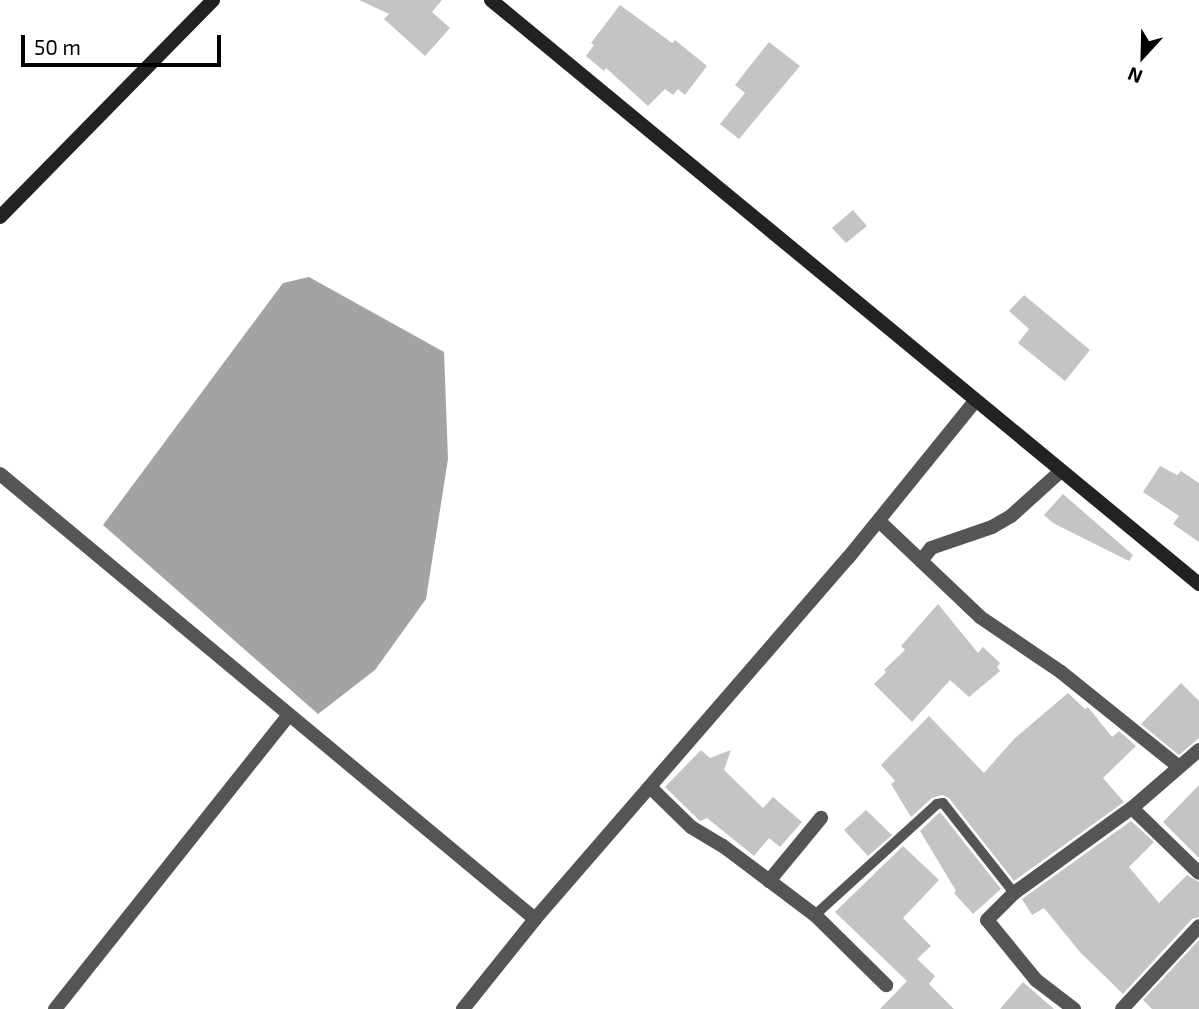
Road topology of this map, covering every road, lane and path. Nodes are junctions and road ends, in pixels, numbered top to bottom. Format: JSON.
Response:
{"nodes":[{"id":1,"x":213,"y":0,"type":"edge"},
{"id":2,"x":491,"y":0,"type":"edge"},
{"id":3,"x":0,"y":217,"type":"edge"},
{"id":4,"x":975,"y":401,"type":"junction"},
{"id":5,"x":1060,"y":471,"type":"junction"},
{"id":6,"x":0,"y":474,"type":"edge"},
{"id":7,"x":878,"y":521,"type":"junction"},
{"id":8,"x":921,"y":561,"type":"junction"},
{"id":9,"x":1199,"y":584,"type":"edge"},
{"id":10,"x":288,"y":716,"type":"junction"},
{"id":11,"x":1199,"y":750,"type":"edge"},
{"id":12,"x":1179,"y":767,"type":"junction"},
{"id":13,"x":650,"y":787,"type":"junction"},
{"id":14,"x":1132,"y":808,"type":"junction"},
{"id":15,"x":821,"y":818,"type":"dead end"},
{"id":16,"x":1199,"y":873,"type":"edge"},
{"id":17,"x":769,"y":881,"type":"junction"},
{"id":18,"x":1014,"y":893,"type":"junction"},
{"id":19,"x":815,"y":915,"type":"junction"},
{"id":20,"x":535,"y":919,"type":"junction"},
{"id":21,"x":1199,"y":926,"type":"edge"},
{"id":22,"x":886,"y":985,"type":"dead end"},
{"id":23,"x":55,"y":1009,"type":"edge"},
{"id":24,"x":463,"y":1009,"type":"edge"},
{"id":25,"x":1073,"y":1009,"type":"edge"},
{"id":26,"x":1122,"y":1009,"type":"edge"}],
"edges":[{"from":1,"to":3,"type":"street"},
{"from":2,"to":4,"type":"street"},
{"from":4,"to":5,"type":"street"},
{"from":4,"to":7,"type":"street"},
{"from":5,"to":8,"type":"street"},
{"from":5,"to":9,"type":"street"},
{"from":6,"to":10,"type":"street"},
{"from":7,"to":8,"type":"street"},
{"from":7,"to":13,"type":"street"},
{"from":8,"to":12,"type":"street"},
{"from":10,"to":20,"type":"street"},
{"from":10,"to":23,"type":"street"},
{"from":11,"to":12,"type":"street"},
{"from":12,"to":14,"type":"street"},
{"from":13,"to":17,"type":"street"},
{"from":13,"to":20,"type":"street"},
{"from":14,"to":16,"type":"street"},
{"from":14,"to":18,"type":"street"},
{"from":15,"to":17,"type":"street"},
{"from":17,"to":19,"type":"street"},
{"from":18,"to":19,"type":"lane"},
{"from":18,"to":25,"type":"street"},
{"from":19,"to":22,"type":"street"},
{"from":20,"to":24,"type":"street"},
{"from":21,"to":26,"type":"street"}]}
